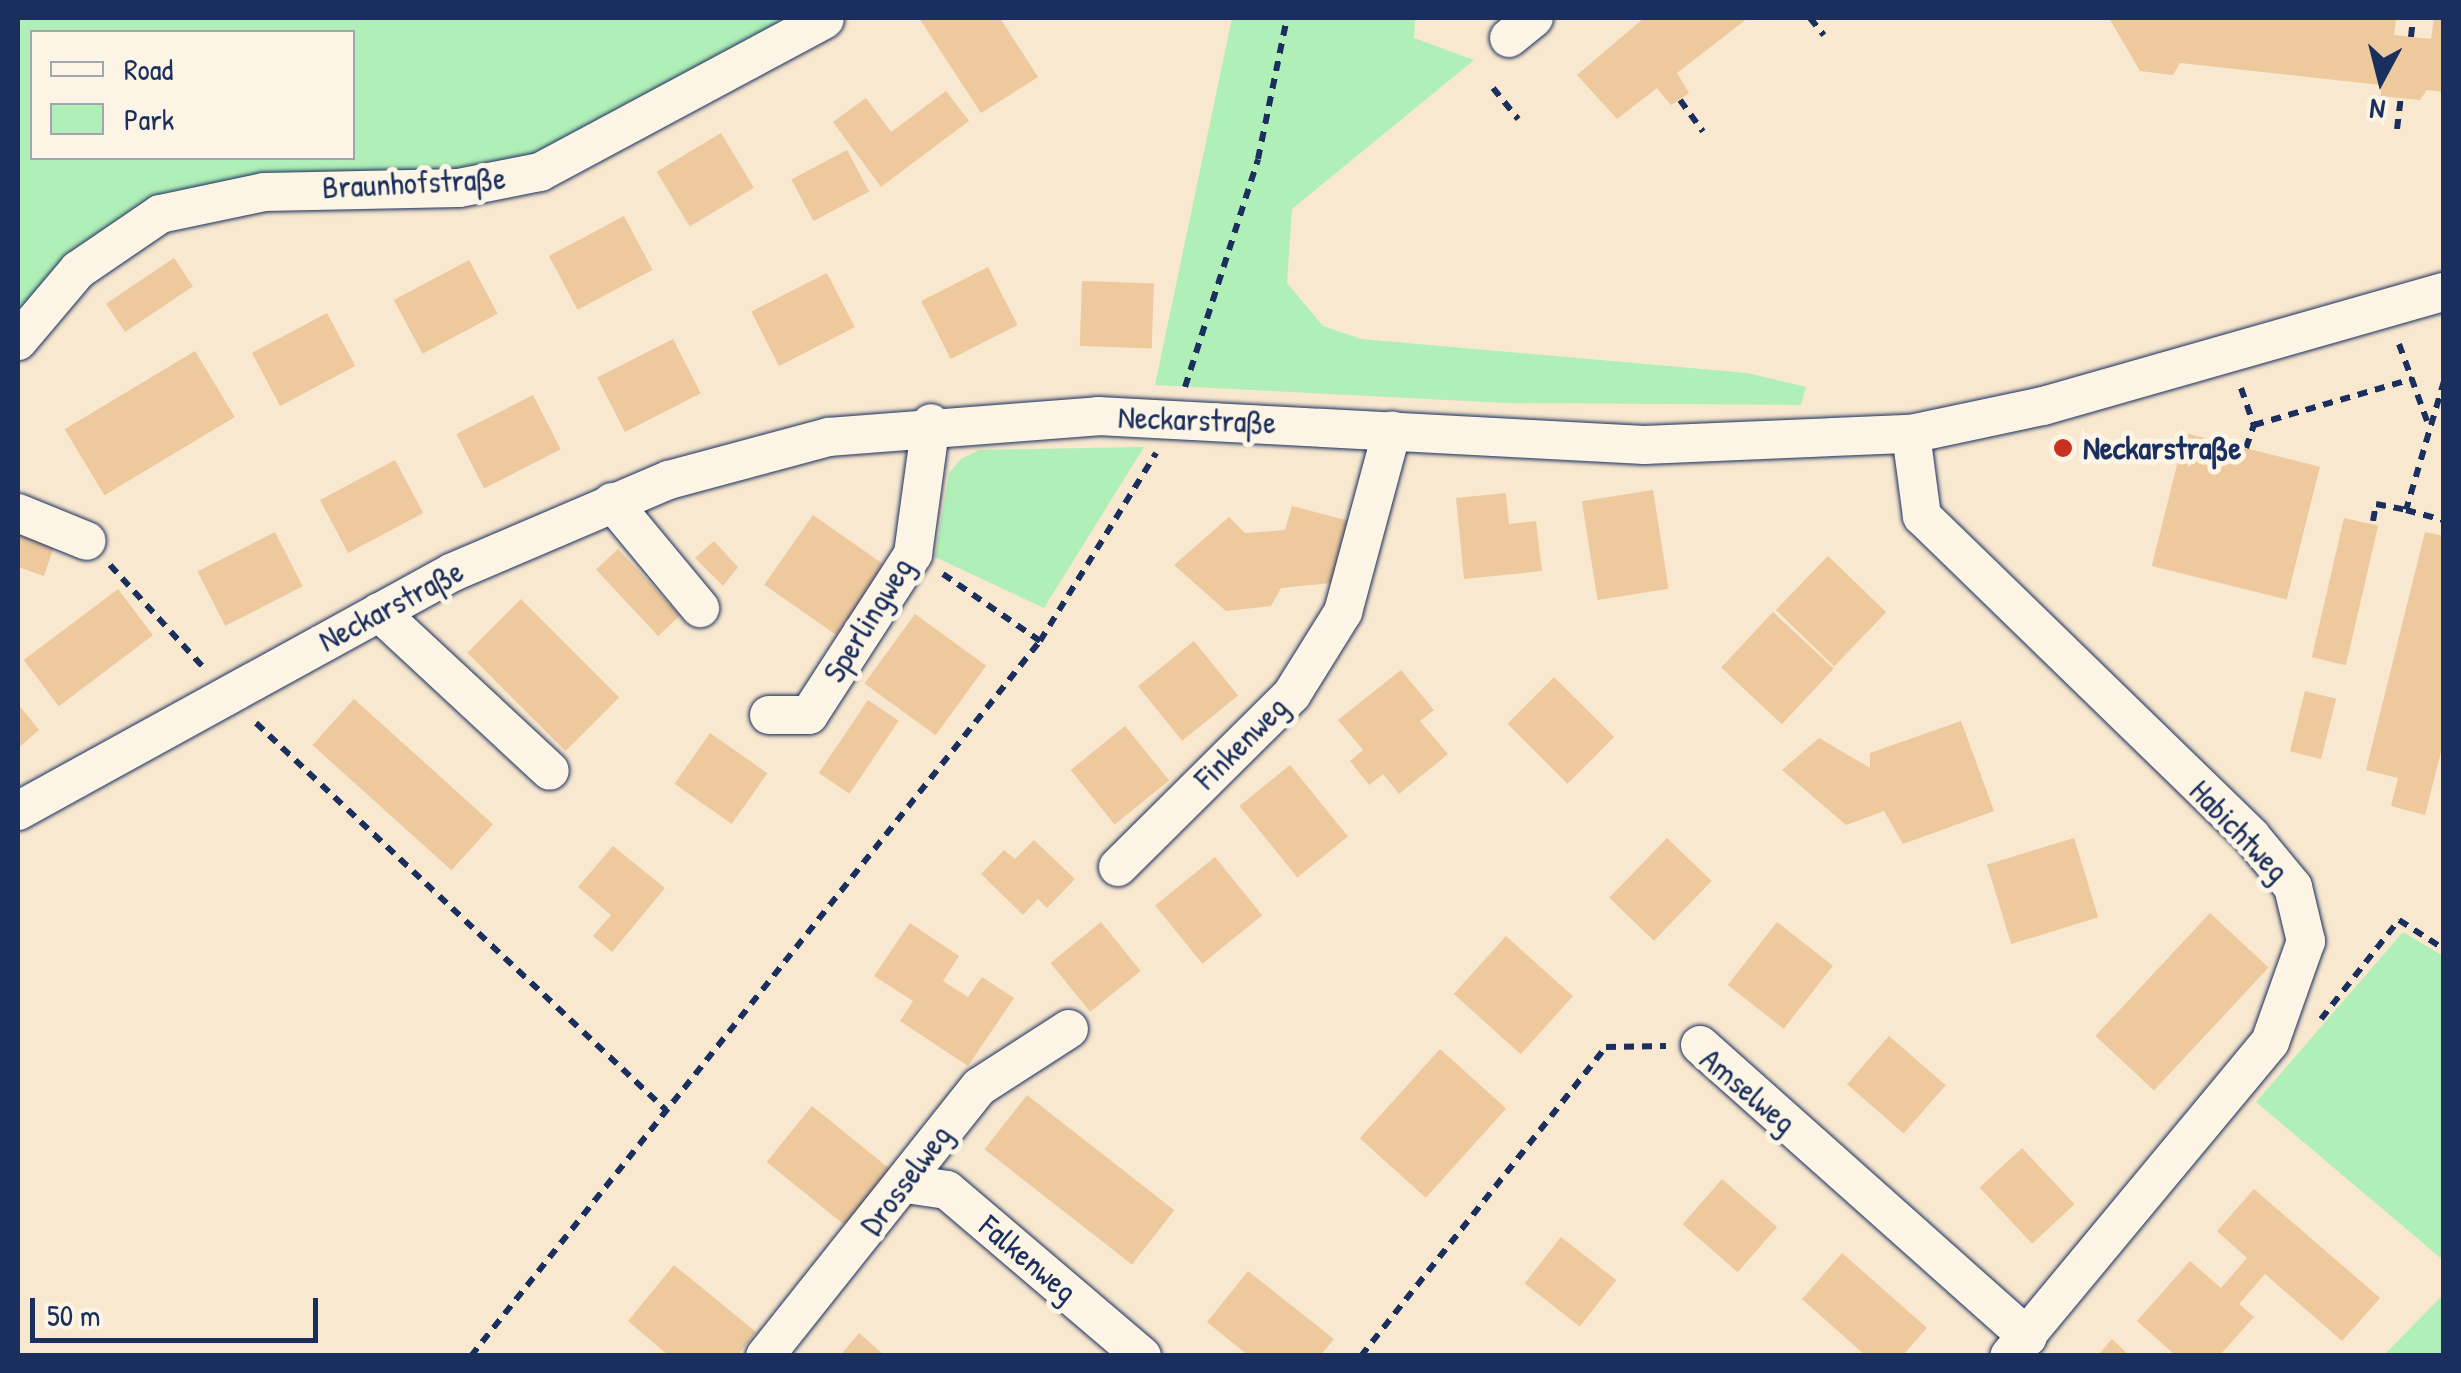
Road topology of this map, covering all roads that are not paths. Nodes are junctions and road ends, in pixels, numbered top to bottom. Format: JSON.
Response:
{"nodes":[{"id":1,"x":825,"y":19,"type":"edge"},
{"id":2,"x":2444,"y":292,"type":"edge"},
{"id":3,"x":18,"y":341,"type":"edge"},
{"id":4,"x":931,"y":424,"type":"junction"},
{"id":5,"x":1392,"y":431,"type":"junction"},
{"id":6,"x":1910,"y":434,"type":"junction"},
{"id":7,"x":612,"y":502,"type":"junction"},
{"id":8,"x":18,"y":513,"type":"edge"},
{"id":9,"x":87,"y":541,"type":"road end"},
{"id":10,"x":700,"y":608,"type":"dead end"},
{"id":11,"x":379,"y":612,"type":"junction"},
{"id":12,"x":769,"y":715,"type":"dead end"},
{"id":13,"x":550,"y":771,"type":"dead end"},
{"id":14,"x":18,"y":812,"type":"edge"},
{"id":15,"x":1118,"y":866,"type":"dead end"},
{"id":16,"x":1069,"y":1029,"type":"dead end"},
{"id":17,"x":1700,"y":1045,"type":"road end"},
{"id":18,"x":906,"y":1184,"type":"junction"},
{"id":19,"x":2019,"y":1346,"type":"edge"},
{"id":20,"x":765,"y":1356,"type":"edge"},
{"id":21,"x":1142,"y":1356,"type":"edge"}],
"edges":[{"from":1,"to":3,"type":"street","name":"Braunhofstraße"},
{"from":2,"to":6,"type":"street","name":"Neckarstraße"},
{"from":4,"to":5,"type":"street","name":"Neckarstraße"},
{"from":4,"to":7,"type":"street","name":"Neckarstraße"},
{"from":4,"to":12,"type":"street","name":"Sperlingweg"},
{"from":5,"to":6,"type":"street","name":"Neckarstraße"},
{"from":5,"to":15,"type":"street","name":"Finkenweg"},
{"from":6,"to":19,"type":"street","name":"Habichtweg"},
{"from":7,"to":10,"type":"street"},
{"from":7,"to":11,"type":"street","name":"Neckarstraße"},
{"from":8,"to":9,"type":"street"},
{"from":11,"to":13,"type":"street"},
{"from":11,"to":14,"type":"street","name":"Neckarstraße"},
{"from":16,"to":18,"type":"street","name":"Drosselweg"},
{"from":17,"to":19,"type":"street","name":"Amselweg"},
{"from":18,"to":20,"type":"street","name":"Drosselweg"},
{"from":18,"to":21,"type":"street","name":"Falkenweg"}]}
